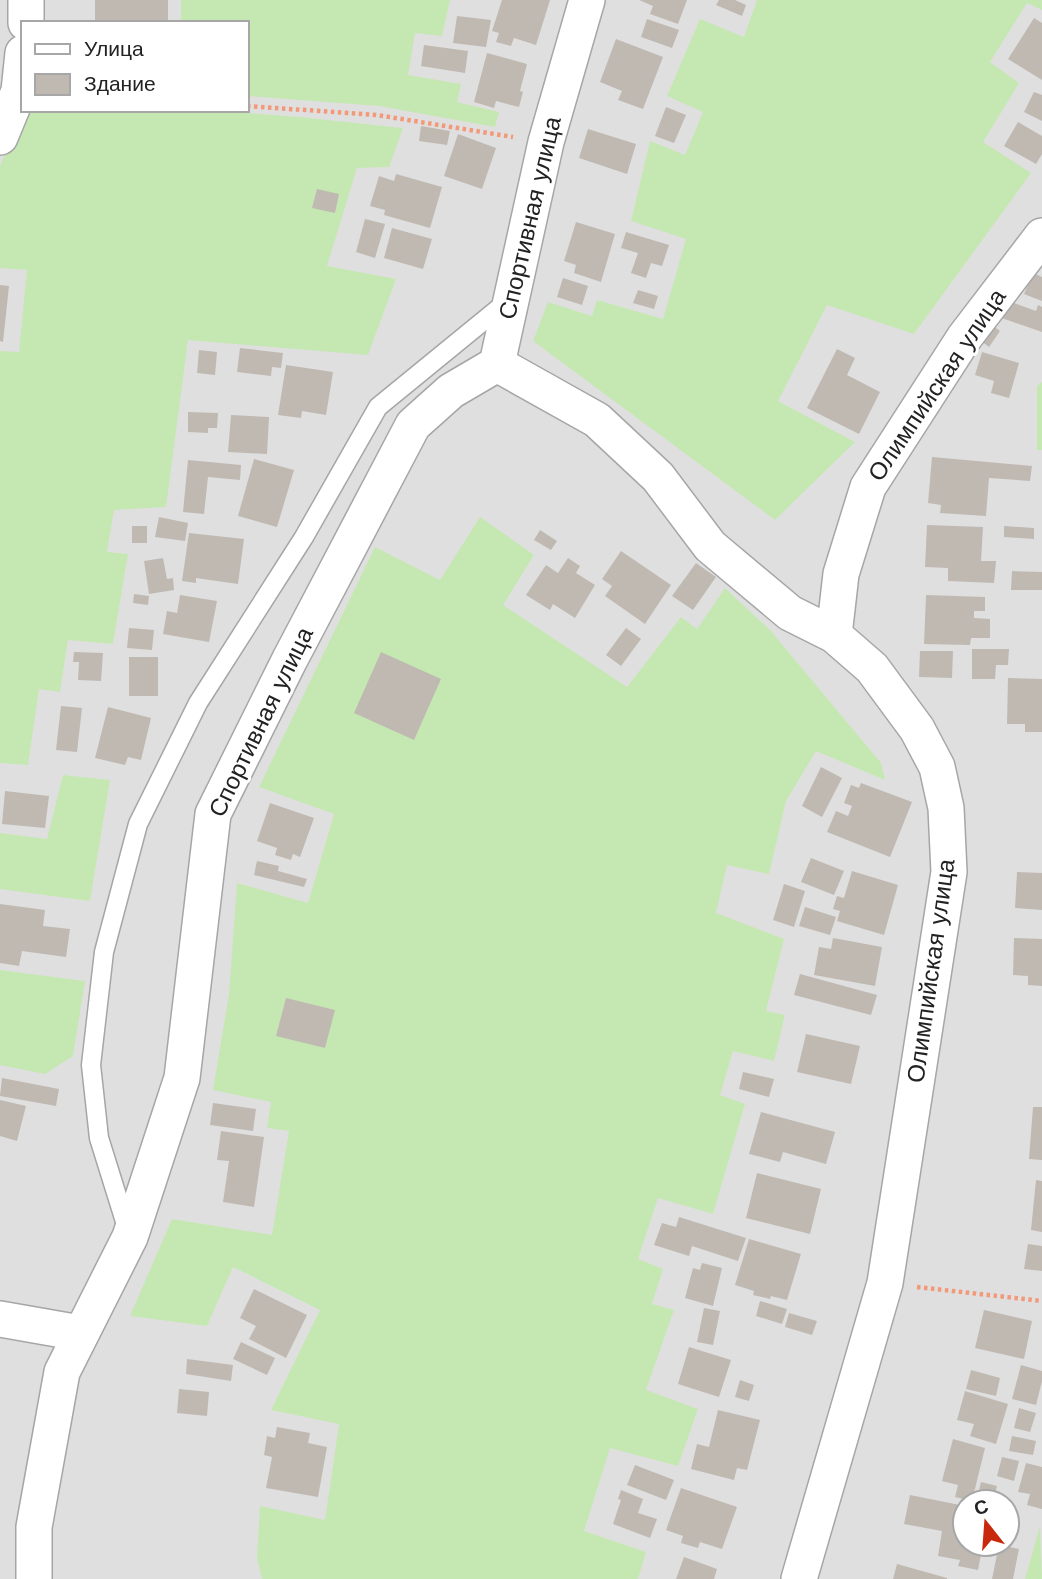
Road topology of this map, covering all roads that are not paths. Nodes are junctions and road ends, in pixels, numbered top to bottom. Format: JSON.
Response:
{"nodes":[{"id":1,"x":26,"y":0,"type":"edge"},
{"id":2,"x":587,"y":0,"type":"edge"},
{"id":3,"x":26,"y":21,"type":"edge"},
{"id":4,"x":21,"y":72,"type":"edge"},
{"id":5,"x":0,"y":137,"type":"edge"},
{"id":6,"x":1042,"y":236,"type":"edge"},
{"id":7,"x":511,"y":298,"type":"junction"},
{"id":8,"x":496,"y":364,"type":"junction"},
{"id":9,"x":834,"y":635,"type":"junction"},
{"id":10,"x":130,"y":1237,"type":"junction"},
{"id":11,"x":0,"y":1319,"type":"edge"},
{"id":12,"x":80,"y":1333,"type":"junction"},
{"id":13,"x":34,"y":1579,"type":"edge"},
{"id":14,"x":799,"y":1579,"type":"edge"}],
"edges":[{"from":1,"to":3,"type":"street"},
{"from":2,"to":7,"type":"street","name":"Спортивная улица"},
{"from":4,"to":5,"type":"street"},
{"from":6,"to":9,"type":"street","name":"Олимпийская улица"},
{"from":7,"to":8,"type":"street","name":"Спортивная улица"},
{"from":7,"to":10,"type":"lane"},
{"from":8,"to":9,"type":"street"},
{"from":8,"to":10,"type":"street","name":"Спортивная улица"},
{"from":9,"to":14,"type":"street","name":"Олимпийская улица"},
{"from":10,"to":12,"type":"street","name":"Спортивная улица"},
{"from":11,"to":12,"type":"street"},
{"from":12,"to":13,"type":"street","name":"Спортивная улица"}]}
